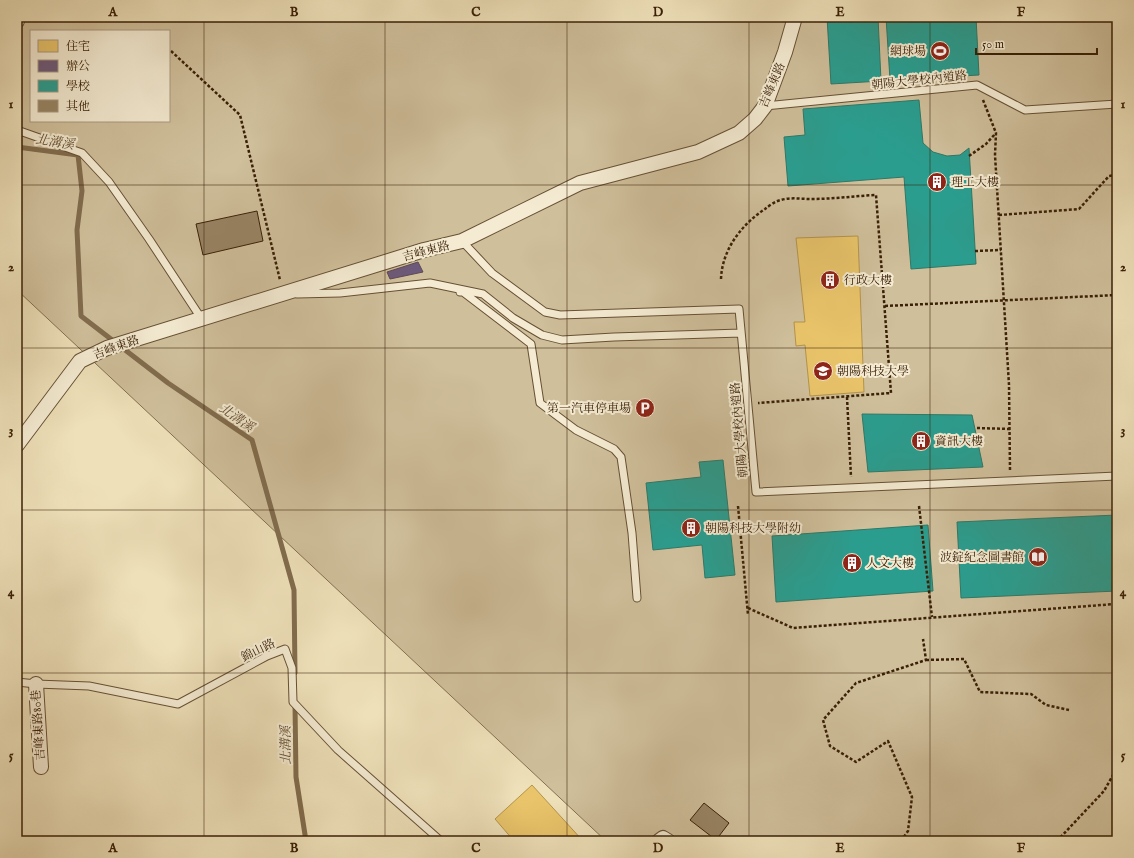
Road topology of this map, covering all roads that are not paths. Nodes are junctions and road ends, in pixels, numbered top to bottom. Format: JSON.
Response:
{"nodes":[{"id":1,"x":18,"y":17,"type":"edge"},
{"id":2,"x":795,"y":17,"type":"edge"},
{"id":3,"x":17,"y":21,"type":"edge"},
{"id":4,"x":1117,"y":104,"type":"edge"},
{"id":5,"x":765,"y":106,"type":"junction"},
{"id":6,"x":17,"y":130,"type":"edge"},
{"id":7,"x":462,"y":241,"type":"junction"},
{"id":8,"x":433,"y":284,"type":"junction"},
{"id":9,"x":283,"y":294,"type":"junction"},
{"id":10,"x":201,"y":318,"type":"junction"},
{"id":11,"x":741,"y":334,"type":"junction"},
{"id":12,"x":17,"y":445,"type":"edge"},
{"id":13,"x":1117,"y":476,"type":"edge"},
{"id":14,"x":637,"y":598,"type":"dead end"},
{"id":15,"x":17,"y":682,"type":"edge"},
{"id":16,"x":36,"y":684,"type":"junction"},
{"id":17,"x":41,"y":767,"type":"dead end"},
{"id":18,"x":441,"y":841,"type":"edge"},
{"id":19,"x":658,"y":841,"type":"edge"},
{"id":20,"x":668,"y":841,"type":"edge"}],
"edges":[{"from":1,"to":3,"type":"street"},
{"from":2,"to":5,"type":"street","name":"吉峰東路"},
{"from":4,"to":5,"type":"lane","name":"朝陽大學校內道路"},
{"from":5,"to":7,"type":"street","name":"吉峰東路"},
{"from":6,"to":10,"type":"lane"},
{"from":7,"to":9,"type":"street","name":"吉峰東路"},
{"from":7,"to":11,"type":"lane","name":"朝陽大學校內道路"},
{"from":8,"to":9,"type":"lane"},
{"from":8,"to":11,"type":"lane"},
{"from":8,"to":14,"type":"lane"},
{"from":9,"to":10,"type":"street","name":"吉峰東路"},
{"from":10,"to":12,"type":"street","name":"吉峰東路"},
{"from":11,"to":13,"type":"lane","name":"朝陽大學校內道路"},
{"from":15,"to":16,"type":"lane","name":"錦山路"},
{"from":16,"to":17,"type":"street","name":"吉峰東路80巷"},
{"from":16,"to":18,"type":"lane","name":"錦山路"},
{"from":19,"to":20,"type":"street"}]}
